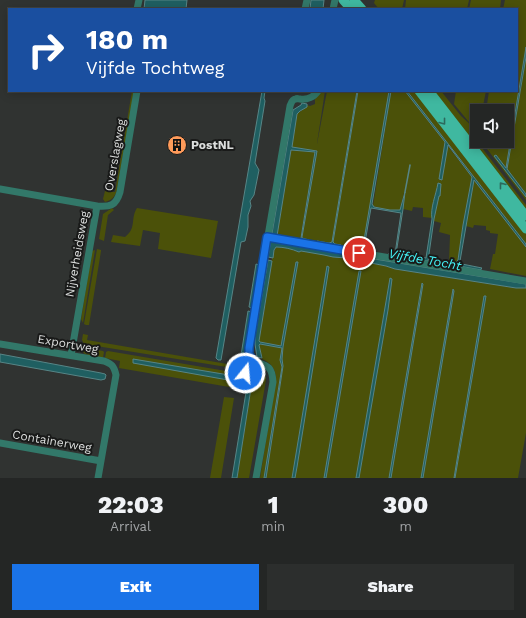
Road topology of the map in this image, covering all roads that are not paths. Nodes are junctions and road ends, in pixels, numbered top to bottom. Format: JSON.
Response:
{"nodes":[{"id":1,"x":343,"y":0,"type":"edge"},
{"id":2,"x":354,"y":0,"type":"edge"},
{"id":3,"x":350,"y":8,"type":"edge"},
{"id":4,"x":361,"y":8,"type":"edge"},
{"id":5,"x":137,"y":92,"type":"edge"},
{"id":6,"x":317,"y":92,"type":"edge"},
{"id":7,"x":420,"y":92,"type":"edge"},
{"id":8,"x":430,"y":92,"type":"edge"},
{"id":9,"x":295,"y":95,"type":"edge"},
{"id":10,"x":0,"y":189,"type":"edge"},
{"id":11,"x":97,"y":206,"type":"junction"},
{"id":12,"x":526,"y":216,"type":"edge"},
{"id":13,"x":526,"y":229,"type":"edge"},
{"id":14,"x":272,"y":238,"type":"junction"},
{"id":15,"x":526,"y":281,"type":"edge"},
{"id":16,"x":0,"y":344,"type":"edge"},
{"id":17,"x":71,"y":356,"type":"junction"},
{"id":18,"x":257,"y":362,"type":"junction"},
{"id":19,"x":245,"y":373,"type":"dead end"},
{"id":20,"x":0,"y":443,"type":"edge"},
{"id":21,"x":101,"y":461,"type":"junction"},
{"id":22,"x":98,"y":478,"type":"edge"},
{"id":23,"x":256,"y":478,"type":"edge"}],
"edges":[{"from":1,"to":3,"type":"main road"},
{"from":2,"to":4,"type":"main road"},
{"from":5,"to":11,"type":"street","name":"Overslagweg"},
{"from":6,"to":9,"type":"street"},
{"from":7,"to":13,"type":"main road","one_way":true},
{"from":12,"to":8,"type":"main road","one_way":true},
{"from":9,"to":14,"type":"street"},
{"from":10,"to":11,"type":"street","name":"Nijverheidsweg"},
{"from":11,"to":17,"type":"street","name":"Nijverheidsweg"},
{"from":14,"to":15,"type":"street"},
{"from":14,"to":18,"type":"street"},
{"from":16,"to":17,"type":"street","name":"Exportweg"},
{"from":17,"to":21,"type":"street","name":"Exportweg"},
{"from":18,"to":19,"type":"street"},
{"from":18,"to":23,"type":"street"},
{"from":20,"to":21,"type":"street","name":"Containerweg"},
{"from":21,"to":22,"type":"street","name":"Exportweg"}]}
